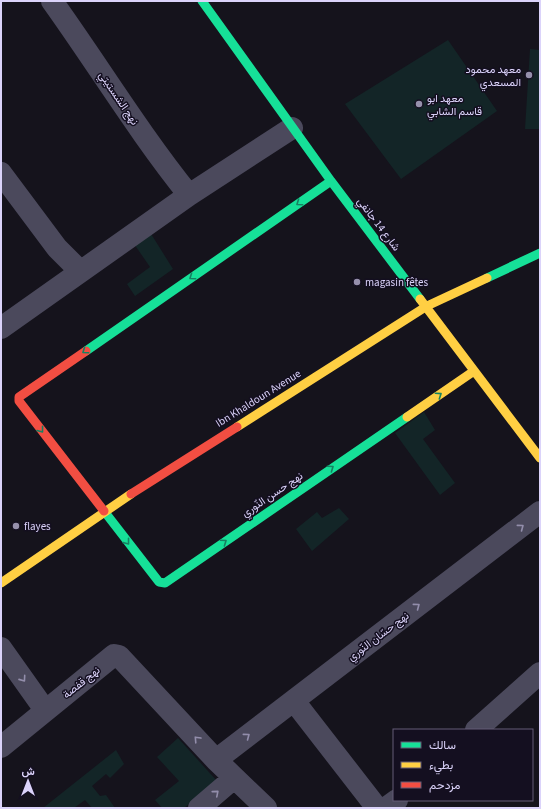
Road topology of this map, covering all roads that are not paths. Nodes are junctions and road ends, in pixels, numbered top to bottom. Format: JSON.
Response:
{"nodes":[{"id":1,"x":52,"y":1,"type":"edge"},
{"id":2,"x":202,"y":1,"type":"edge"},
{"id":3,"x":292,"y":128,"type":"junction"},
{"id":4,"x":1,"y":173,"type":"edge"},
{"id":5,"x":331,"y":181,"type":"junction"},
{"id":6,"x":188,"y":195,"type":"junction"},
{"id":7,"x":540,"y":253,"type":"edge"},
{"id":8,"x":80,"y":271,"type":"junction"},
{"id":9,"x":427,"y":306,"type":"junction"},
{"id":10,"x":1,"y":328,"type":"edge"},
{"id":11,"x":474,"y":371,"type":"junction"},
{"id":12,"x":540,"y":458,"type":"edge"},
{"id":13,"x":103,"y":512,"type":"junction"},
{"id":14,"x":540,"y":512,"type":"edge"},
{"id":15,"x":1,"y":583,"type":"edge"},
{"id":16,"x":1,"y":648,"type":"edge"},
{"id":17,"x":540,"y":673,"type":"edge"},
{"id":18,"x":294,"y":701,"type":"junction"},
{"id":19,"x":45,"y":710,"type":"junction"},
{"id":20,"x":477,"y":729,"type":"edge"},
{"id":21,"x":1,"y":747,"type":"edge"},
{"id":22,"x":216,"y":760,"type":"junction"},
{"id":23,"x":234,"y":778,"type":"junction"},
{"id":24,"x":392,"y":805,"type":"edge"},
{"id":25,"x":199,"y":808,"type":"edge"},
{"id":26,"x":266,"y":808,"type":"edge"}],
"edges":[{"from":1,"to":6,"type":"street","name":"نهج الشستيتي"},
{"from":2,"to":3,"type":"street","name":"شارع 14 جانفي"},
{"from":3,"to":5,"type":"street","name":"شارع 14 جانفي"},
{"from":3,"to":6,"type":"street"},
{"from":4,"to":8,"type":"street"},
{"from":5,"to":9,"type":"street","name":"شارع 14 جانفي"},
{"from":5,"to":13,"type":"street","name":"نهج حسن النّوري","one_way":true},
{"from":6,"to":8,"type":"street"},
{"from":7,"to":9,"type":"street","name":"Ibn Khaldoun Avenue"},
{"from":8,"to":10,"type":"street"},
{"from":9,"to":11,"type":"street","name":"شارع 14 جانفي"},
{"from":9,"to":13,"type":"street","name":"Ibn Khaldoun Avenue"},
{"from":11,"to":12,"type":"street","name":"شارع 14 جانفي"},
{"from":13,"to":11,"type":"street","name":"نهج حسن النّوري","one_way":true},
{"from":13,"to":15,"type":"street","name":"Ibn Khaldoun Avenue"},
{"from":18,"to":14,"type":"street","name":"نهج حسّان النّوري","one_way":true},
{"from":16,"to":19,"type":"street","one_way":true},
{"from":17,"to":20,"type":"street"},
{"from":22,"to":18,"type":"street","name":"نهج حسّان النّوري","one_way":true},
{"from":18,"to":24,"type":"street"},
{"from":19,"to":21,"type":"street","name":"نهج قفصة"},
{"from":22,"to":19,"type":"street","name":"نهج قفصة","one_way":true},
{"from":22,"to":23,"type":"street"},
{"from":25,"to":23,"type":"street","one_way":true},
{"from":23,"to":26,"type":"street"}]}
